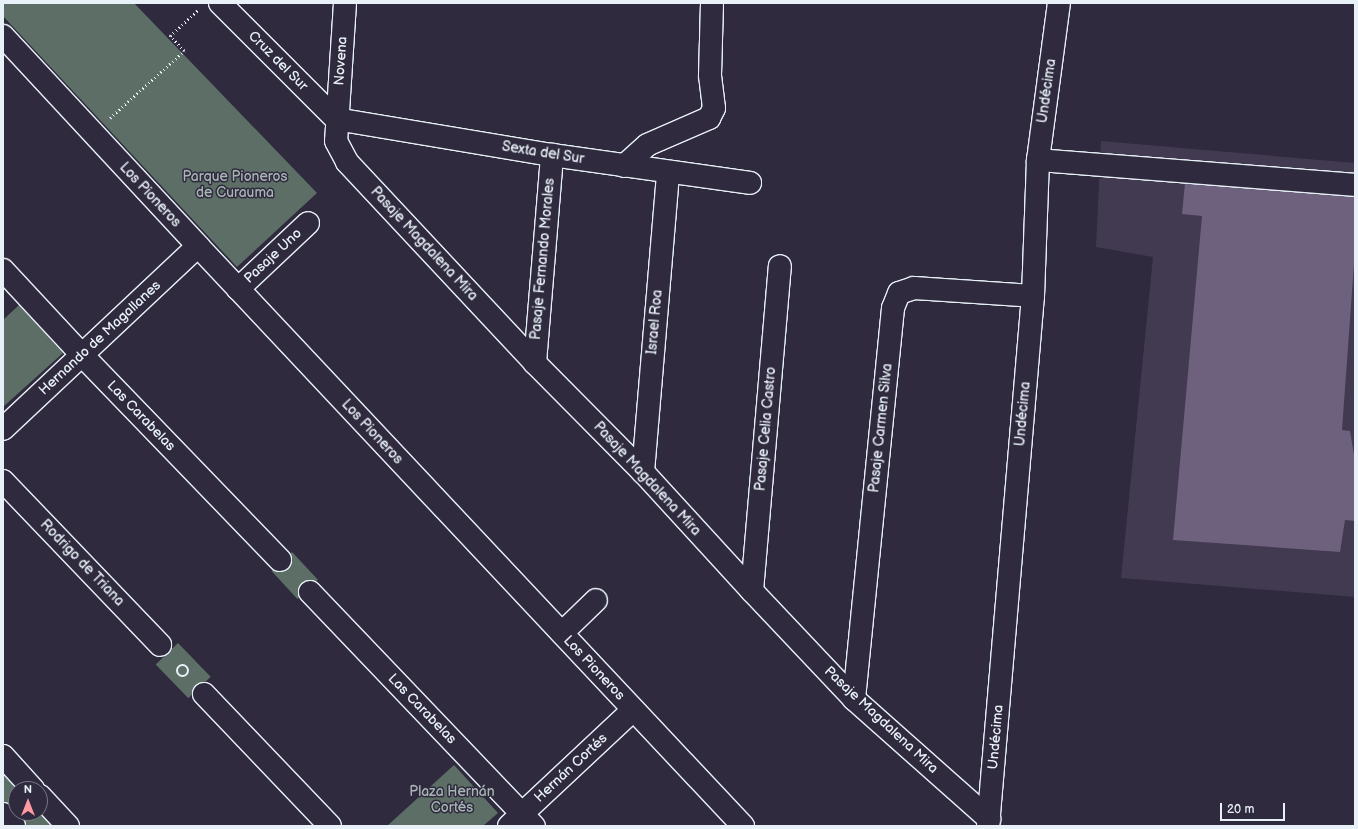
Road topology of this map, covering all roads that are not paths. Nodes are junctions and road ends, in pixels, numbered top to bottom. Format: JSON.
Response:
{"nodes":[{"id":1,"x":345,"y":3,"type":"edge"},
{"id":2,"x":712,"y":3,"type":"edge"},
{"id":3,"x":1059,"y":3,"type":"edge"},
{"id":4,"x":211,"y":5,"type":"edge"},
{"id":5,"x":3,"y":36,"type":"edge"},
{"id":6,"x":336,"y":119,"type":"junction"},
{"id":7,"x":552,"y":155,"type":"junction"},
{"id":8,"x":1038,"y":160,"type":"junction"},
{"id":9,"x":624,"y":166,"type":"junction"},
{"id":10,"x":668,"y":172,"type":"junction"},
{"id":11,"x":750,"y":183,"type":"dead end"},
{"id":12,"x":1355,"y":185,"type":"edge"},
{"id":13,"x":308,"y":223,"type":"dead end"},
{"id":14,"x":198,"y":246,"type":"junction"},
{"id":15,"x":780,"y":266,"type":"dead end"},
{"id":16,"x":3,"y":270,"type":"edge"},
{"id":17,"x":238,"y":289,"type":"junction"},
{"id":18,"x":1033,"y":296,"type":"junction"},
{"id":19,"x":82,"y":355,"type":"junction"},
{"id":20,"x":535,"y":363,"type":"junction"},
{"id":21,"x":3,"y":429,"type":"edge"},
{"id":22,"x":643,"y":472,"type":"junction"},
{"id":23,"x":3,"y":481,"type":"edge"},
{"id":24,"x":280,"y":560,"type":"dead end"},
{"id":25,"x":752,"y":591,"type":"junction"},
{"id":26,"x":310,"y":592,"type":"dead end"},
{"id":27,"x":596,"y":600,"type":"dead end"},
{"id":28,"x":562,"y":633,"type":"junction"},
{"id":29,"x":160,"y":645,"type":"dead end"},
{"id":30,"x":204,"y":694,"type":"dead end"},
{"id":31,"x":854,"y":699,"type":"junction"},
{"id":32,"x":633,"y":710,"type":"junction"},
{"id":33,"x":3,"y":756,"type":"edge"},
{"id":34,"x":26,"y":781,"type":"edge"},
{"id":35,"x":48,"y":805,"type":"edge"},
{"id":36,"x":3,"y":814,"type":"edge"},
{"id":37,"x":522,"y":822,"type":"edge"},
{"id":38,"x":989,"y":822,"type":"edge"},
{"id":39,"x":14,"y":826,"type":"edge"},
{"id":40,"x":68,"y":826,"type":"edge"},
{"id":41,"x":330,"y":826,"type":"edge"},
{"id":42,"x":743,"y":826,"type":"edge"}],
"edges":[{"from":1,"to":6,"type":"street","name":"Novena"},
{"from":2,"to":9,"type":"street"},
{"from":3,"to":8,"type":"street","name":"Undécima"},
{"from":4,"to":6,"type":"street","name":"Cruz del Sur"},
{"from":5,"to":14,"type":"street","name":"Los Pioneros"},
{"from":6,"to":7,"type":"street","name":"Sexta del Sur"},
{"from":6,"to":20,"type":"street","name":"Pasaje Magdalena Mira"},
{"from":7,"to":9,"type":"street","name":"Sexta del Sur"},
{"from":7,"to":20,"type":"street","name":"Pasaje Fernando Morales"},
{"from":8,"to":12,"type":"street"},
{"from":8,"to":18,"type":"street","name":"Undécima"},
{"from":9,"to":10,"type":"street","name":"Sexta del Sur"},
{"from":10,"to":11,"type":"street","name":"Sexta del Sur"},
{"from":10,"to":22,"type":"street","name":"Israel Roa"},
{"from":13,"to":17,"type":"street","name":"Pasaje Uno"},
{"from":14,"to":17,"type":"street","name":"Los Pioneros"},
{"from":14,"to":19,"type":"street","name":"Hernando de Magallanes"},
{"from":15,"to":25,"type":"street","name":"Pasaje Celia Castro"},
{"from":16,"to":19,"type":"street","name":"Las Carabelas"},
{"from":17,"to":28,"type":"street","name":"Los Pioneros"},
{"from":18,"to":31,"type":"street","name":"Pasaje Carmen Silva"},
{"from":18,"to":38,"type":"street","name":"Undécima"},
{"from":19,"to":21,"type":"street","name":"Hernando de Magallanes"},
{"from":19,"to":24,"type":"street","name":"Las Carabelas"},
{"from":20,"to":22,"type":"street","name":"Pasaje Magdalena Mira"},
{"from":22,"to":25,"type":"street","name":"Pasaje Magdalena Mira"},
{"from":23,"to":29,"type":"street","name":"Rodrigo de Triana"},
{"from":25,"to":31,"type":"street","name":"Pasaje Magdalena Mira"},
{"from":26,"to":37,"type":"street","name":"Las Carabelas"},
{"from":27,"to":28,"type":"street"},
{"from":28,"to":32,"type":"street","name":"Los Pioneros"},
{"from":30,"to":41,"type":"street"},
{"from":31,"to":38,"type":"street","name":"Pasaje Magdalena Mira"},
{"from":32,"to":37,"type":"street","name":"Hernán Cortés"},
{"from":32,"to":42,"type":"street","name":"Los Pioneros"},
{"from":33,"to":34,"type":"street"},
{"from":35,"to":40,"type":"street"},
{"from":36,"to":39,"type":"street"}]}
